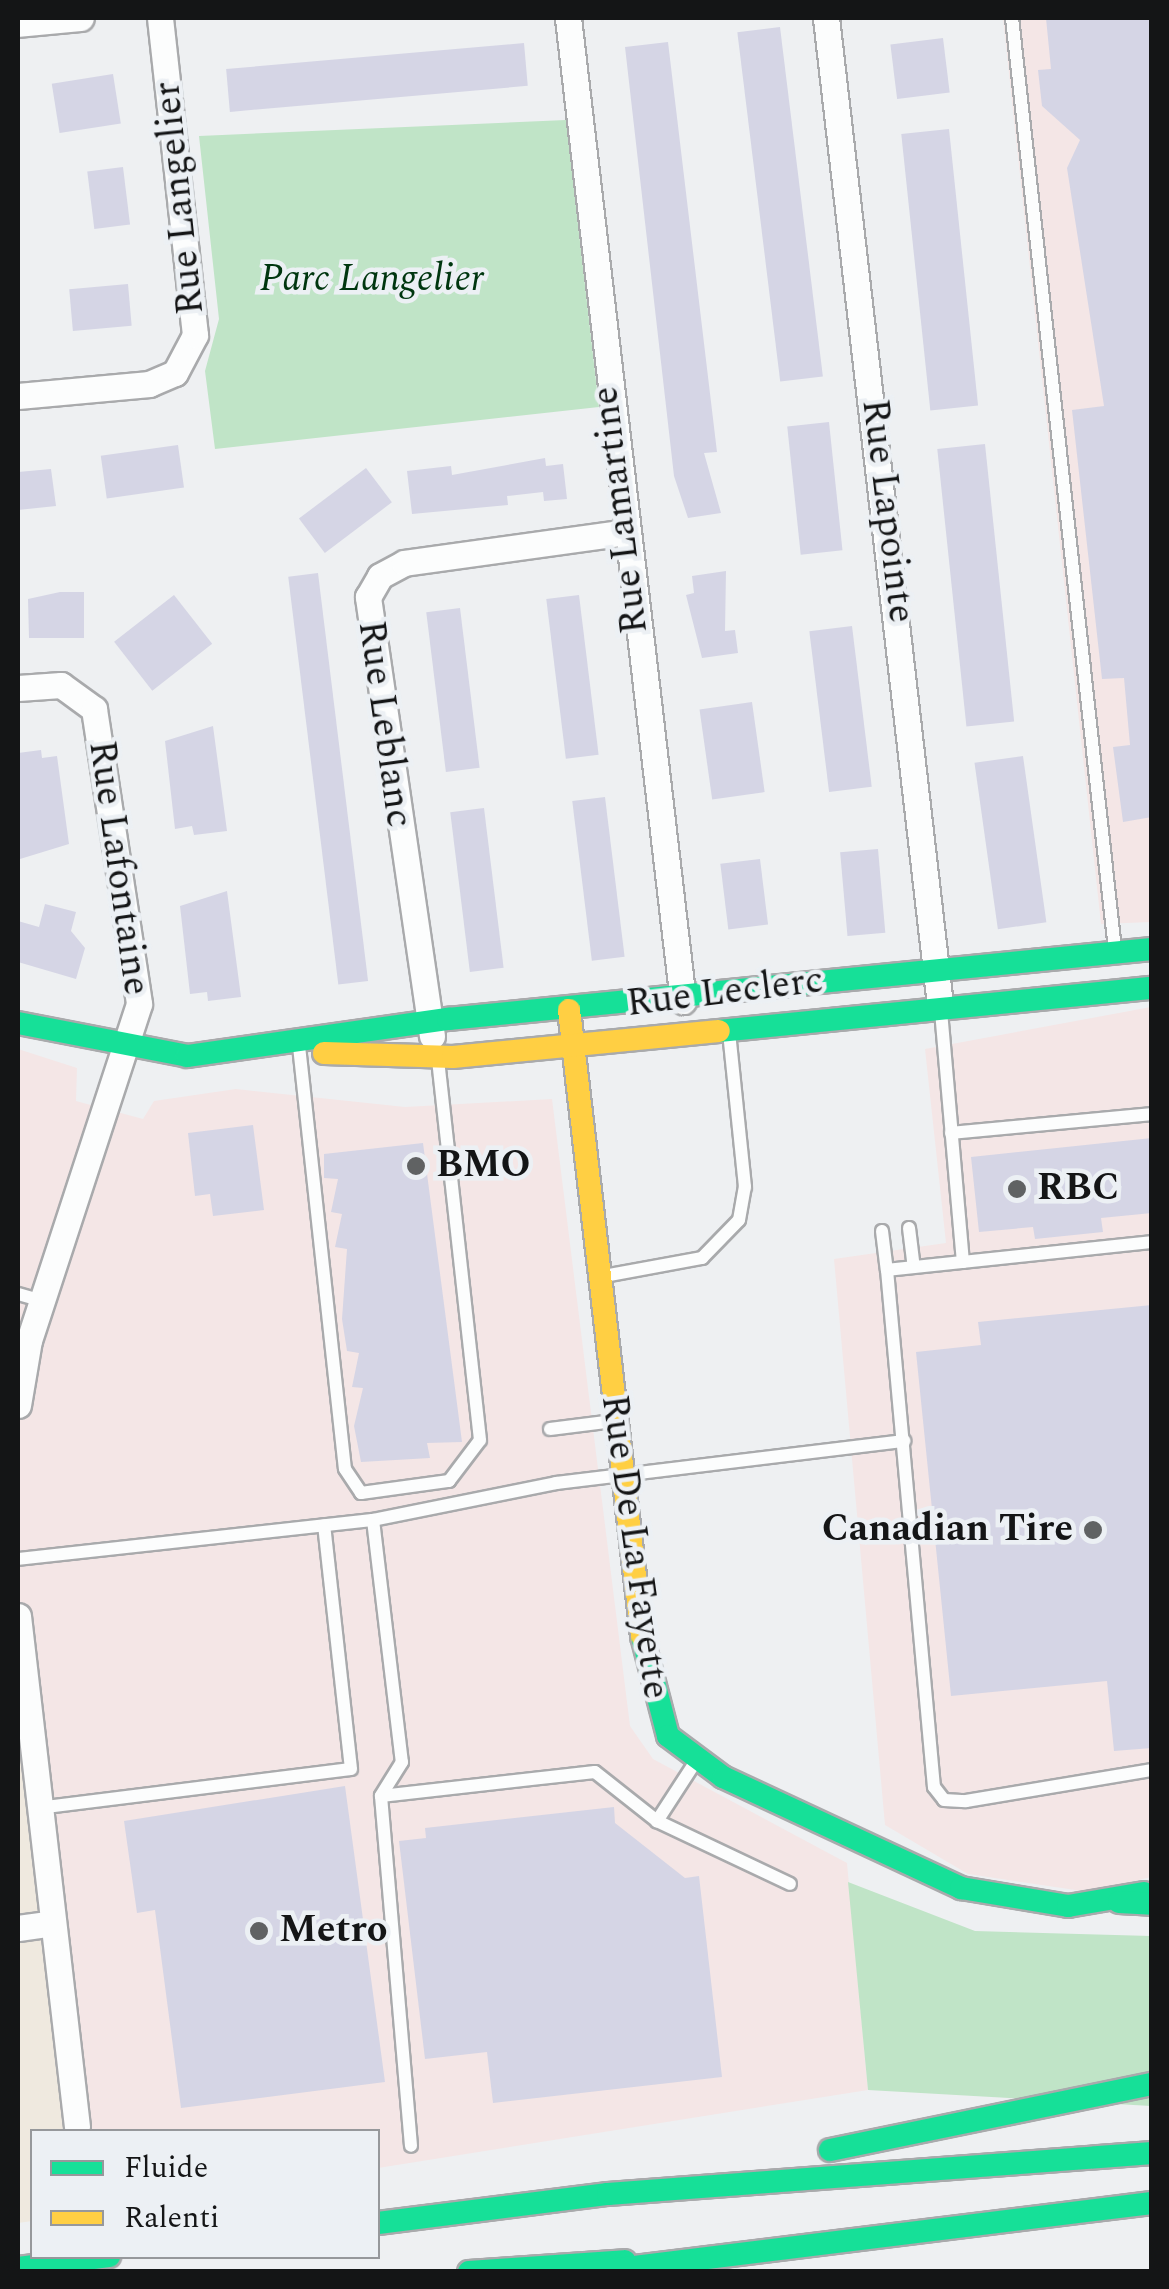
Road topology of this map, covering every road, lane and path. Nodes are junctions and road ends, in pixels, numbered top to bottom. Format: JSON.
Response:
{"nodes":[{"id":1,"x":81,"y":18,"type":"edge"},
{"id":2,"x":160,"y":18,"type":"edge"},
{"id":3,"x":568,"y":18,"type":"edge"},
{"id":4,"x":826,"y":18,"type":"edge"},
{"id":5,"x":1012,"y":18,"type":"edge"},
{"id":6,"x":18,"y":24,"type":"edge"},
{"id":7,"x":18,"y":396,"type":"edge"},
{"id":8,"x":621,"y":534,"type":"junction"},
{"id":9,"x":18,"y":688,"type":"edge"},
{"id":10,"x":1152,"y":948,"type":"edge"},
{"id":11,"x":1115,"y":952,"type":"junction"},
{"id":12,"x":938,"y":969,"type":"junction"},
{"id":13,"x":1152,"y":988,"type":"edge"},
{"id":14,"x":725,"y":994,"type":"junction"},
{"id":15,"x":682,"y":1001,"type":"junction"},
{"id":16,"x":940,"y":1005,"type":"junction"},
{"id":17,"x":569,"y":1010,"type":"junction"},
{"id":18,"x":428,"y":1022,"type":"junction"},
{"id":19,"x":18,"y":1024,"type":"edge"},
{"id":20,"x":728,"y":1030,"type":"junction"},
{"id":21,"x":300,"y":1046,"type":"junction"},
{"id":22,"x":574,"y":1046,"type":"junction"},
{"id":23,"x":125,"y":1051,"type":"junction"},
{"id":24,"x":438,"y":1057,"type":"junction"},
{"id":25,"x":1152,"y":1114,"type":"edge"},
{"id":26,"x":951,"y":1132,"type":"junction"},
{"id":27,"x":909,"y":1228,"type":"dead end"},
{"id":28,"x":882,"y":1230,"type":"dead end"},
{"id":29,"x":1152,"y":1242,"type":"edge"},
{"id":30,"x":964,"y":1262,"type":"junction"},
{"id":31,"x":914,"y":1268,"type":"junction"},
{"id":32,"x":886,"y":1270,"type":"junction"},
{"id":33,"x":598,"y":1276,"type":"junction"},
{"id":34,"x":30,"y":1298,"type":"edge"},
{"id":35,"x":18,"y":1405,"type":"edge"},
{"id":36,"x":616,"y":1421,"type":"junction"},
{"id":37,"x":550,"y":1429,"type":"dead end"},
{"id":38,"x":904,"y":1442,"type":"junction"},
{"id":39,"x":622,"y":1474,"type":"junction"},
{"id":40,"x":373,"y":1520,"type":"junction"},
{"id":41,"x":324,"y":1525,"type":"junction"},
{"id":42,"x":18,"y":1559,"type":"edge"},
{"id":43,"x":18,"y":1616,"type":"edge"},
{"id":44,"x":21,"y":1681,"type":"edge"},
{"id":45,"x":696,"y":1761,"type":"junction"},
{"id":46,"x":1152,"y":1770,"type":"edge"},
{"id":47,"x":381,"y":1796,"type":"junction"},
{"id":48,"x":36,"y":1808,"type":"junction"},
{"id":49,"x":657,"y":1821,"type":"junction"},
{"id":50,"x":790,"y":1884,"type":"dead end"},
{"id":51,"x":1152,"y":1890,"type":"edge"},
{"id":52,"x":1120,"y":1902,"type":"junction"},
{"id":53,"x":1152,"y":1904,"type":"edge"},
{"id":54,"x":48,"y":1924,"type":"junction"},
{"id":55,"x":18,"y":1928,"type":"edge"},
{"id":56,"x":1152,"y":2084,"type":"edge"},
{"id":57,"x":78,"y":2127,"type":"dead end"},
{"id":58,"x":411,"y":2146,"type":"dead end"},
{"id":59,"x":1152,"y":2153,"type":"edge"},
{"id":60,"x":608,"y":2194,"type":"junction"},
{"id":61,"x":1152,"y":2203,"type":"edge"},
{"id":62,"x":380,"y":2223,"type":"edge"},
{"id":63,"x":757,"y":2252,"type":"junction"},
{"id":64,"x":86,"y":2259,"type":"edge"},
{"id":65,"x":18,"y":2268,"type":"edge"},
{"id":66,"x":470,"y":2272,"type":"edge"},
{"id":67,"x":594,"y":2272,"type":"edge"}],
"edges":[{"from":1,"to":6,"type":"street"},
{"from":2,"to":7,"type":"street","name":"Rue Langelier"},
{"from":3,"to":8,"type":"street","name":"Rue Lamartine"},
{"from":4,"to":12,"type":"street","name":"Rue Lapointe"},
{"from":5,"to":11,"type":"lane"},
{"from":8,"to":15,"type":"street","name":"Rue Lamartine"},
{"from":8,"to":18,"type":"street","name":"Rue Leblanc"},
{"from":9,"to":23,"type":"street","name":"Rue Lafontaine"},
{"from":10,"to":11,"type":"main road","name":"Rue Leclerc"},
{"from":11,"to":12,"type":"main road","name":"Rue Leclerc"},
{"from":12,"to":14,"type":"main road","name":"Rue Leclerc"},
{"from":12,"to":16,"type":"street","name":"Rue Lapointe"},
{"from":13,"to":16,"type":"main road","name":"Rue Leclerc"},
{"from":14,"to":15,"type":"main road","name":"Rue Leclerc"},
{"from":14,"to":20,"type":"lane"},
{"from":15,"to":17,"type":"main road","name":"Rue Leclerc"},
{"from":16,"to":20,"type":"main road","name":"Rue Leclerc"},
{"from":16,"to":26,"type":"lane"},
{"from":17,"to":18,"type":"main road","name":"Rue Leclerc"},
{"from":17,"to":22,"type":"main road","name":"Rue De La Fayette"},
{"from":18,"to":21,"type":"main road","name":"Rue Leclerc"},
{"from":18,"to":24,"type":"street","name":"Rue Leblanc"},
{"from":19,"to":23,"type":"main road","name":"Rue Leclerc"},
{"from":20,"to":22,"type":"main road","name":"Rue Leclerc"},
{"from":20,"to":33,"type":"lane"},
{"from":21,"to":23,"type":"main road","name":"Rue Leclerc"},
{"from":21,"to":24,"type":"main road","name":"Rue Leclerc"},
{"from":21,"to":24,"type":"lane"},
{"from":22,"to":24,"type":"main road","name":"Rue Leclerc"},
{"from":22,"to":33,"type":"main road","name":"Rue De La Fayette"},
{"from":23,"to":34,"type":"street"},
{"from":25,"to":26,"type":"lane"},
{"from":26,"to":30,"type":"lane"},
{"from":27,"to":31,"type":"lane"},
{"from":28,"to":32,"type":"lane"},
{"from":29,"to":30,"type":"lane"},
{"from":30,"to":31,"type":"lane"},
{"from":31,"to":32,"type":"lane"},
{"from":32,"to":38,"type":"lane"},
{"from":33,"to":36,"type":"main road","name":"Rue De La Fayette"},
{"from":34,"to":35,"type":"street"},
{"from":36,"to":37,"type":"lane"},
{"from":36,"to":39,"type":"main road","name":"Rue De La Fayette"},
{"from":38,"to":39,"type":"lane"},
{"from":38,"to":46,"type":"lane"},
{"from":39,"to":40,"type":"lane"},
{"from":39,"to":45,"type":"main road","name":"Rue De La Fayette"},
{"from":40,"to":41,"type":"lane"},
{"from":40,"to":47,"type":"lane"},
{"from":41,"to":42,"type":"lane"},
{"from":41,"to":48,"type":"lane"},
{"from":43,"to":44,"type":"street"},
{"from":44,"to":48,"type":"street"},
{"from":45,"to":49,"type":"lane"},
{"from":45,"to":52,"type":"main road","name":"Rue De La Fayette"},
{"from":47,"to":49,"type":"lane"},
{"from":47,"to":58,"type":"lane"},
{"from":48,"to":54,"type":"street"},
{"from":49,"to":50,"type":"lane"},
{"from":51,"to":52,"type":"main road","name":"Rue De La Fayette"},
{"from":52,"to":53,"type":"main road"},
{"from":54,"to":55,"type":"street"},
{"from":54,"to":57,"type":"street"},
{"from":56,"to":60,"type":"main road"},
{"from":59,"to":60,"type":"main road"},
{"from":60,"to":62,"type":"main road"},
{"from":61,"to":63,"type":"main road"},
{"from":63,"to":66,"type":"main road"},
{"from":63,"to":67,"type":"main road"},
{"from":64,"to":65,"type":"main road"}]}
